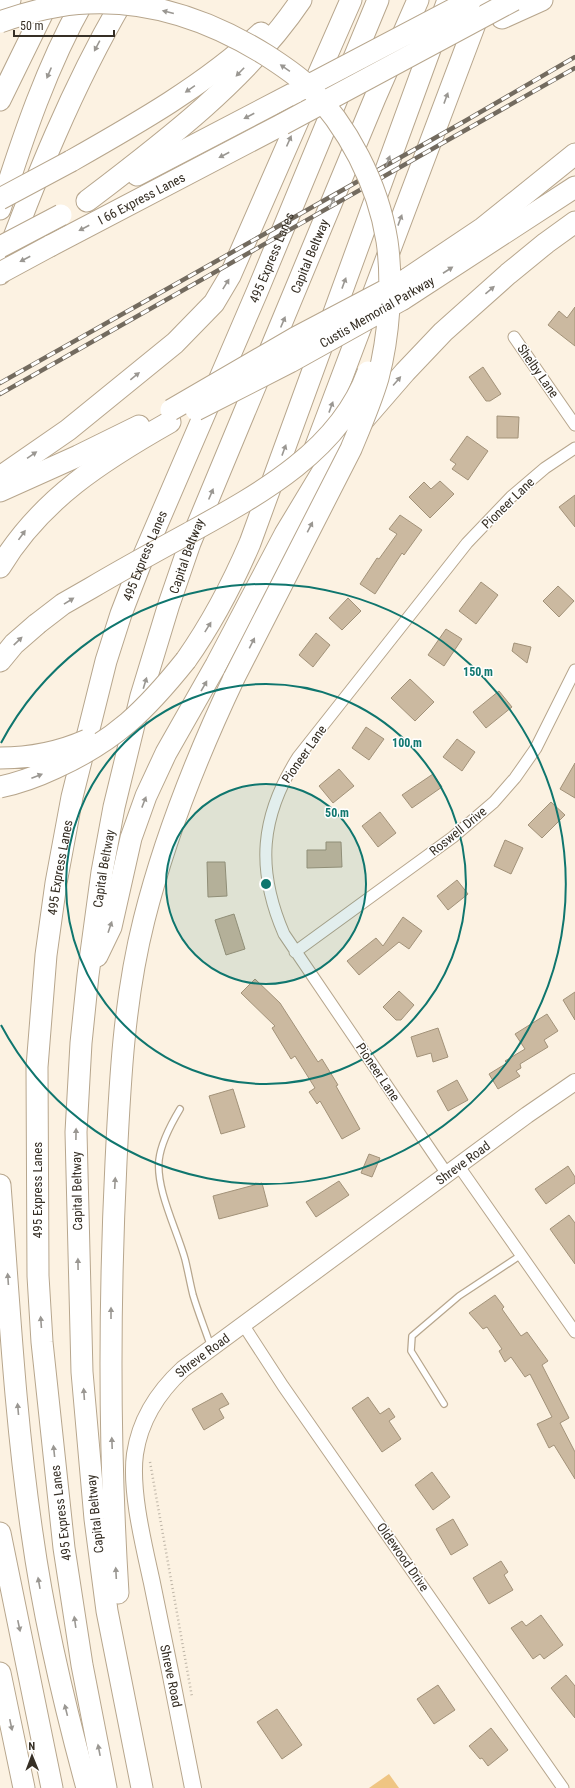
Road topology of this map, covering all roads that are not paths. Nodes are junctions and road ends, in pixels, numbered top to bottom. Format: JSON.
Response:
{"nodes":[{"id":1,"x":10,"y":0,"type":"edge"},
{"id":2,"x":42,"y":0,"type":"edge"},
{"id":3,"x":49,"y":0,"type":"edge"},
{"id":4,"x":84,"y":0,"type":"edge"},
{"id":5,"x":123,"y":0,"type":"edge"},
{"id":6,"x":294,"y":0,"type":"edge"},
{"id":7,"x":302,"y":0,"type":"edge"},
{"id":8,"x":378,"y":0,"type":"edge"},
{"id":9,"x":418,"y":0,"type":"edge"},
{"id":10,"x":448,"y":0,"type":"edge"},
{"id":11,"x":471,"y":0,"type":"edge"},
{"id":12,"x":484,"y":0,"type":"edge"},
{"id":13,"x":514,"y":0,"type":"edge"},
{"id":14,"x":542,"y":0,"type":"edge"},
{"id":15,"x":349,"y":3,"type":"edge"},
{"id":16,"x":0,"y":19,"type":"edge"},
{"id":17,"x":0,"y":22,"type":"edge"},
{"id":18,"x":8,"y":81,"type":"junction"},
{"id":19,"x":0,"y":100,"type":"edge"},
{"id":20,"x":284,"y":124,"type":"junction"},
{"id":21,"x":575,"y":154,"type":"edge"},
{"id":22,"x":575,"y":174,"type":"edge"},
{"id":23,"x":575,"y":186,"type":"edge"},
{"id":24,"x":0,"y":199,"type":"edge"},
{"id":25,"x":87,"y":201,"type":"junction"},
{"id":26,"x":0,"y":209,"type":"edge"},
{"id":27,"x":575,"y":222,"type":"edge"},
{"id":28,"x":483,"y":228,"type":"junction"},
{"id":29,"x":0,"y":247,"type":"edge"},
{"id":30,"x":0,"y":273,"type":"edge"},
{"id":31,"x":399,"y":294,"type":"junction"},
{"id":32,"x":514,"y":337,"type":"dead end"},
{"id":33,"x":170,"y":416,"type":"junction"},
{"id":34,"x":575,"y":425,"type":"edge"},
{"id":35,"x":575,"y":448,"type":"edge"},
{"id":36,"x":0,"y":477,"type":"edge"},
{"id":37,"x":0,"y":491,"type":"edge"},
{"id":38,"x":0,"y":503,"type":"edge"},
{"id":39,"x":270,"y":561,"type":"junction"},
{"id":40,"x":0,"y":567,"type":"edge"},
{"id":41,"x":0,"y":660,"type":"edge"},
{"id":42,"x":575,"y":670,"type":"edge"},
{"id":43,"x":153,"y":699,"type":"junction"},
{"id":44,"x":0,"y":758,"type":"edge"},
{"id":45,"x":0,"y":787,"type":"edge"},
{"id":46,"x":295,"y":952,"type":"junction"},
{"id":47,"x":88,"y":975,"type":"junction"},
{"id":48,"x":575,"y":1082,"type":"edge"},
{"id":49,"x":180,"y":1109,"type":"dead end"},
{"id":50,"x":453,"y":1170,"type":"junction"},
{"id":51,"x":0,"y":1185,"type":"edge"},
{"id":52,"x":1,"y":1212,"type":"edge"},
{"id":53,"x":521,"y":1255,"type":"junction"},
{"id":54,"x":244,"y":1326,"type":"junction"},
{"id":55,"x":575,"y":1332,"type":"edge"},
{"id":56,"x":212,"y":1349,"type":"junction"},
{"id":57,"x":444,"y":1404,"type":"dead end"},
{"id":58,"x":0,"y":1533,"type":"edge"},
{"id":59,"x":0,"y":1673,"type":"edge"},
{"id":60,"x":124,"y":1696,"type":"junction"},
{"id":61,"x":24,"y":1788,"type":"edge"},
{"id":62,"x":52,"y":1788,"type":"edge"},
{"id":63,"x":87,"y":1788,"type":"edge"},
{"id":64,"x":106,"y":1788,"type":"edge"},
{"id":65,"x":142,"y":1788,"type":"edge"},
{"id":66,"x":194,"y":1788,"type":"edge"},
{"id":67,"x":563,"y":1788,"type":"edge"}],
"edges":[{"from":1,"to":16,"type":"highway"},
{"from":2,"to":18,"type":"highway"},
{"from":3,"to":18,"type":"highway"},
{"from":4,"to":26,"type":"highway","one_way":true},
{"from":5,"to":30,"type":"highway","one_way":true},
{"from":6,"to":24,"type":"highway","one_way":true,"bridge":true},
{"from":7,"to":25,"type":"highway","one_way":true},
{"from":64,"to":8,"type":"highway","name":"495 Express Lanes","one_way":true},
{"from":47,"to":9,"type":"highway","name":"Capital Beltway","one_way":true},
{"from":43,"to":10,"type":"highway","one_way":true,"bridge":true},
{"from":11,"to":25,"type":"highway","one_way":true,"bridge":true},
{"from":39,"to":12,"type":"highway","one_way":true},
{"from":13,"to":20,"type":"highway","bridge":true},
{"from":14,"to":20,"type":"highway","bridge":true},
{"from":36,"to":15,"type":"highway","one_way":true},
{"from":31,"to":17,"type":"highway","one_way":true,"bridge":true},
{"from":18,"to":19,"type":"highway"},
{"from":20,"to":30,"type":"highway","name":"I 66 Express Lanes","one_way":true,"bridge":true},
{"from":21,"to":28,"type":"highway"},
{"from":22,"to":28,"type":"highway"},
{"from":31,"to":23,"type":"highway","name":"Custis Memorial Parkway","one_way":true},
{"from":25,"to":29,"type":"highway","bridge":true},
{"from":39,"to":27,"type":"highway","one_way":true},
{"from":28,"to":31,"type":"highway"},
{"from":31,"to":33,"type":"highway","name":"Custis Memorial Parkway","bridge":true},
{"from":41,"to":31,"type":"highway","one_way":true,"bridge":true},
{"from":60,"to":31,"type":"highway","one_way":true,"bridge":true},
{"from":32,"to":34,"type":"street","name":"Shelby Lane"},
{"from":33,"to":37,"type":"highway"},
{"from":33,"to":38,"type":"highway"},
{"from":40,"to":33,"type":"highway","one_way":true},
{"from":35,"to":46,"type":"street","name":"Pioneer Lane"},
{"from":47,"to":39,"type":"highway","one_way":true},
{"from":42,"to":46,"type":"street","name":"Roswell Drive"},
{"from":43,"to":44,"type":"highway","bridge":true},
{"from":45,"to":43,"type":"highway","one_way":true,"bridge":true},
{"from":46,"to":50,"type":"street","name":"Pioneer Lane"},
{"from":60,"to":47,"type":"highway","name":"Capital Beltway","one_way":true},
{"from":48,"to":50,"type":"main road","name":"Shreve Road"},
{"from":49,"to":56,"type":"lane"},
{"from":50,"to":53,"type":"street","name":"Pioneer Lane"},
{"from":50,"to":54,"type":"main road","name":"Shreve Road"},
{"from":51,"to":52,"type":"highway"},
{"from":63,"to":52,"type":"highway","one_way":true},
{"from":53,"to":55,"type":"street","name":"Pioneer Lane"},
{"from":53,"to":57,"type":"lane"},
{"from":54,"to":56,"type":"main road","name":"Shreve Road"},
{"from":54,"to":67,"type":"street","name":"Oldewood Drive"},
{"from":56,"to":66,"type":"main road","name":"Shreve Road"},
{"from":58,"to":62,"type":"highway","one_way":true},
{"from":59,"to":61,"type":"highway","one_way":true},
{"from":60,"to":65,"type":"highway","name":"Capital Beltway"}]}
